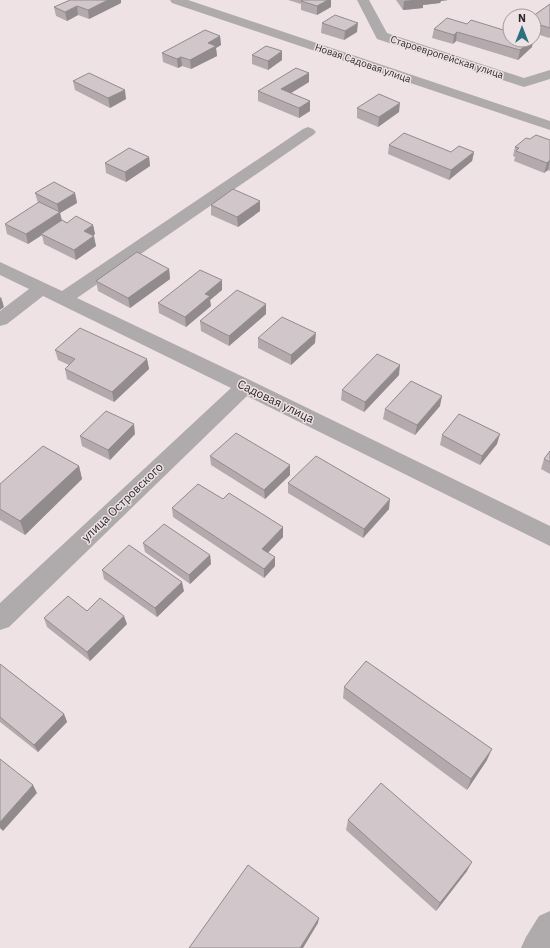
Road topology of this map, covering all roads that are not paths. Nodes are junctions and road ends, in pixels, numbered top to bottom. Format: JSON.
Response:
{"nodes":[{"id":1,"x":176,"y":0,"type":"edge"},
{"id":2,"x":363,"y":0,"type":"edge"},
{"id":3,"x":550,"y":74,"type":"edge"},
{"id":4,"x":550,"y":126,"type":"edge"},
{"id":5,"x":308,"y":132,"type":"dead end"},
{"id":6,"x":0,"y":268,"type":"edge"},
{"id":7,"x":42,"y":288,"type":"junction"},
{"id":8,"x":63,"y":299,"type":"junction"},
{"id":9,"x":0,"y":320,"type":"edge"},
{"id":10,"x":245,"y":386,"type":"junction"},
{"id":11,"x":550,"y":537,"type":"edge"},
{"id":12,"x":0,"y":619,"type":"edge"},
{"id":13,"x":550,"y":928,"type":"edge"},
{"id":14,"x":537,"y":948,"type":"edge"}],
"edges":[{"from":1,"to":4,"type":"street","name":"Новая Садовая улица"},
{"from":2,"to":3,"type":"street","name":"Староевропейская улица"},
{"from":5,"to":8,"type":"street"},
{"from":6,"to":7,"type":"street","name":"Садовая улица"},
{"from":7,"to":8,"type":"street","name":"Садовая улица"},
{"from":7,"to":9,"type":"street"},
{"from":8,"to":10,"type":"street","name":"Садовая улица"},
{"from":10,"to":11,"type":"street","name":"Садовая улица"},
{"from":10,"to":12,"type":"street","name":"улица Островского"},
{"from":13,"to":14,"type":"street"}]}
